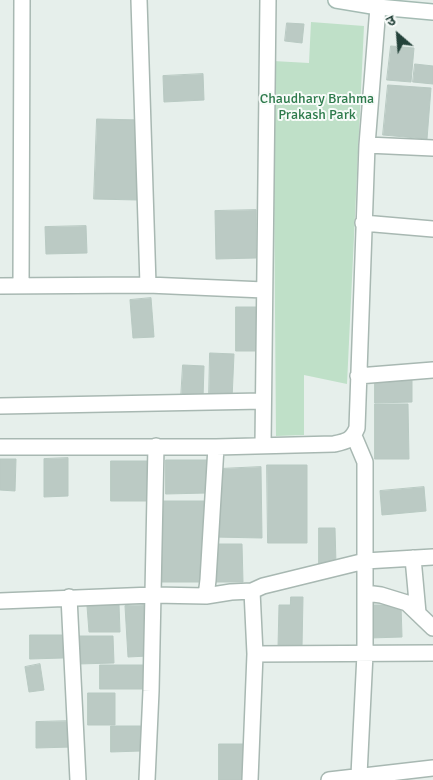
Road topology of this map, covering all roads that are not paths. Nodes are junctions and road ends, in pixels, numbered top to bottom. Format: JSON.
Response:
{"nodes":[{"id":1,"x":22,"y":0,"type":"edge"},
{"id":2,"x":140,"y":0,"type":"edge"},
{"id":3,"x":268,"y":0,"type":"edge"},
{"id":4,"x":336,"y":0,"type":"edge"},
{"id":5,"x":378,"y":7,"type":"junction"},
{"id":6,"x":433,"y":12,"type":"edge"},
{"id":7,"x":366,"y":145,"type":"junction"},
{"id":8,"x":433,"y":148,"type":"edge"},
{"id":9,"x":363,"y":223,"type":"junction"},
{"id":10,"x":433,"y":229,"type":"edge"},
{"id":11,"x":0,"y":286,"type":"edge"},
{"id":12,"x":21,"y":286,"type":"junction"},
{"id":13,"x":148,"y":286,"type":"junction"},
{"id":14,"x":264,"y":290,"type":"junction"},
{"id":15,"x":433,"y":370,"type":"edge"},
{"id":16,"x":358,"y":376,"type":"junction"},
{"id":17,"x":263,"y":401,"type":"junction"},
{"id":18,"x":0,"y":406,"type":"edge"},
{"id":19,"x":354,"y":436,"type":"junction"},
{"id":20,"x":263,"y":445,"type":"junction"},
{"id":21,"x":156,"y":446,"type":"junction"},
{"id":22,"x":0,"y":447,"type":"edge"},
{"id":23,"x":216,"y":447,"type":"junction"},
{"id":24,"x":433,"y":557,"type":"edge"},
{"id":25,"x":413,"y":558,"type":"junction"},
{"id":26,"x":365,"y":561,"type":"junction"},
{"id":27,"x":252,"y":591,"type":"junction"},
{"id":28,"x":365,"y":593,"type":"junction"},
{"id":29,"x":153,"y":595,"type":"junction"},
{"id":30,"x":206,"y":596,"type":"junction"},
{"id":31,"x":69,"y":598,"type":"junction"},
{"id":32,"x":0,"y":601,"type":"edge"},
{"id":33,"x":418,"y":613,"type":"junction"},
{"id":34,"x":433,"y":628,"type":"edge"},
{"id":35,"x":433,"y":653,"type":"edge"},
{"id":36,"x":255,"y":654,"type":"junction"},
{"id":37,"x":365,"y":654,"type":"junction"},
{"id":38,"x":433,"y":768,"type":"edge"},
{"id":39,"x":359,"y":775,"type":"junction"},
{"id":40,"x":78,"y":780,"type":"edge"},
{"id":41,"x":147,"y":780,"type":"edge"},
{"id":42,"x":250,"y":780,"type":"edge"},
{"id":43,"x":329,"y":780,"type":"edge"}],
"edges":[{"from":1,"to":12,"type":"street"},
{"from":2,"to":13,"type":"street"},
{"from":3,"to":14,"type":"street"},
{"from":4,"to":5,"type":"street"},
{"from":5,"to":6,"type":"street"},
{"from":5,"to":7,"type":"street"},
{"from":7,"to":8,"type":"street"},
{"from":7,"to":9,"type":"street"},
{"from":9,"to":10,"type":"street"},
{"from":9,"to":16,"type":"street"},
{"from":11,"to":12,"type":"street"},
{"from":12,"to":13,"type":"street"},
{"from":13,"to":14,"type":"street"},
{"from":14,"to":17,"type":"street"},
{"from":15,"to":16,"type":"street"},
{"from":16,"to":19,"type":"street"},
{"from":17,"to":18,"type":"street"},
{"from":17,"to":20,"type":"street"},
{"from":19,"to":20,"type":"street"},
{"from":19,"to":26,"type":"street"},
{"from":20,"to":23,"type":"street"},
{"from":21,"to":22,"type":"street"},
{"from":21,"to":23,"type":"street"},
{"from":21,"to":29,"type":"street"},
{"from":23,"to":30,"type":"street"},
{"from":24,"to":25,"type":"street"},
{"from":25,"to":26,"type":"street"},
{"from":25,"to":33,"type":"street"},
{"from":26,"to":27,"type":"street"},
{"from":26,"to":28,"type":"street"},
{"from":27,"to":30,"type":"street"},
{"from":27,"to":36,"type":"street"},
{"from":28,"to":33,"type":"street"},
{"from":28,"to":37,"type":"street"},
{"from":29,"to":30,"type":"street"},
{"from":29,"to":31,"type":"street"},
{"from":29,"to":41,"type":"street"},
{"from":31,"to":32,"type":"street"},
{"from":31,"to":40,"type":"street"},
{"from":33,"to":34,"type":"street"},
{"from":35,"to":37,"type":"street"},
{"from":36,"to":37,"type":"street"},
{"from":36,"to":42,"type":"street"},
{"from":37,"to":39,"type":"street"},
{"from":38,"to":39,"type":"street"},
{"from":39,"to":43,"type":"street"}]}
